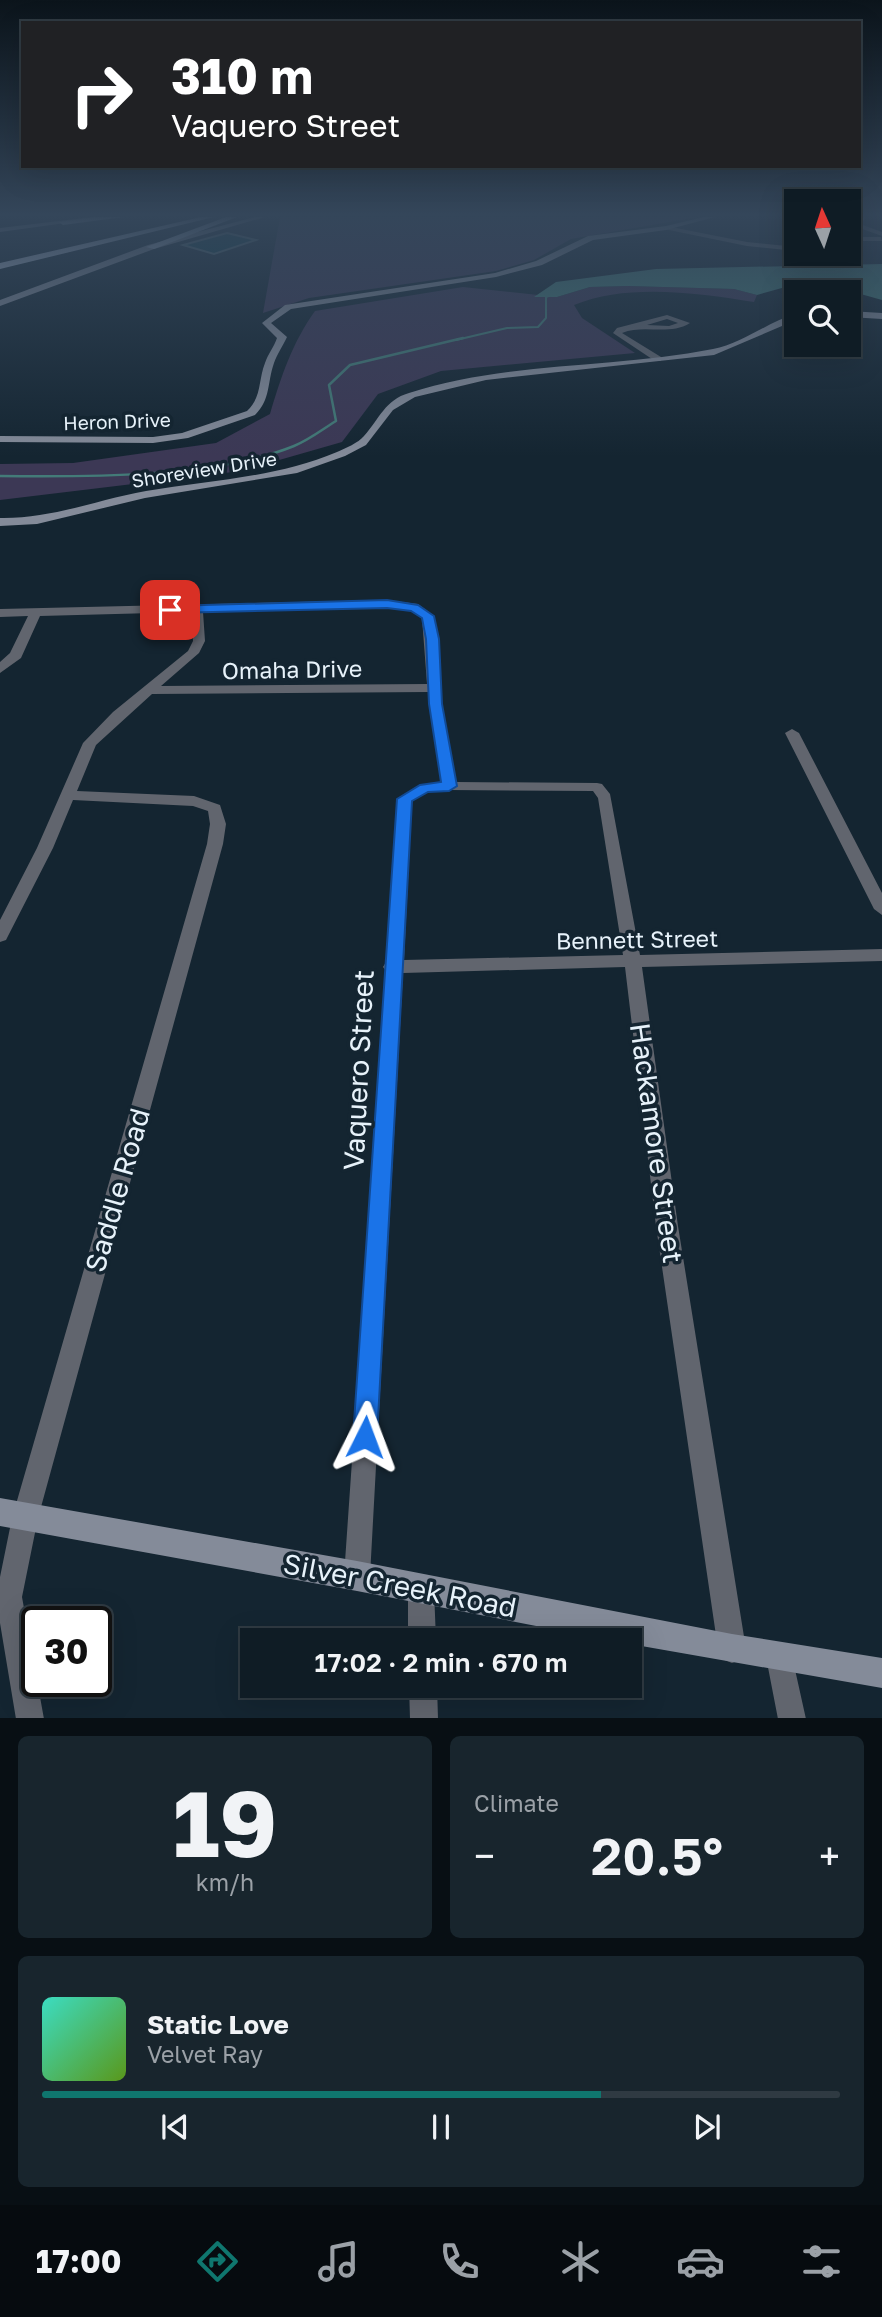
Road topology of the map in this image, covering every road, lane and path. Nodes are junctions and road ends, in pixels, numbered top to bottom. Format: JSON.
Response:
{"nodes":[{"id":1,"x":339,"y":297,"type":"edge"},
{"id":2,"x":861,"y":315,"type":"edge"},
{"id":3,"x":882,"y":316,"type":"edge"},
{"id":4,"x":784,"y":320,"type":"edge"},
{"id":5,"x":633,"y":327,"type":"junction"},
{"id":6,"x":658,"y":359,"type":"junction"},
{"id":7,"x":0,"y":439,"type":"edge"},
{"id":8,"x":0,"y":522,"type":"edge"},
{"id":9,"x":197,"y":609,"type":"junction"},
{"id":10,"x":36,"y":612,"type":"junction"},
{"id":11,"x":0,"y":613,"type":"edge"},
{"id":12,"x":0,"y":669,"type":"edge"},
{"id":13,"x":435,"y":688,"type":"junction"},
{"id":14,"x":149,"y":690,"type":"junction"},
{"id":15,"x":792,"y":733,"type":"dead end"},
{"id":16,"x":449,"y":786,"type":"junction"},
{"id":17,"x":68,"y":795,"type":"junction"},
{"id":18,"x":882,"y":909,"type":"edge"},
{"id":19,"x":0,"y":936,"type":"edge"},
{"id":20,"x":882,"y":955,"type":"edge"},
{"id":21,"x":633,"y":962,"type":"junction"},
{"id":22,"x":392,"y":967,"type":"junction"},
{"id":23,"x":12,"y":1515,"type":"edge"},
{"id":24,"x":357,"y":1576,"type":"junction"},
{"id":25,"x":421,"y":1590,"type":"junction"},
{"id":26,"x":422,"y":1628,"type":"edge"},
{"id":27,"x":732,"y":1649,"type":"junction"},
{"id":28,"x":779,"y":1657,"type":"junction"},
{"id":29,"x":882,"y":1673,"type":"edge"},
{"id":30,"x":423,"y":1698,"type":"edge"},
{"id":31,"x":30,"y":1718,"type":"edge"},
{"id":32,"x":424,"y":1718,"type":"edge"},
{"id":33,"x":792,"y":1718,"type":"edge"}],
"edges":[{"from":1,"to":7,"type":"street","name":"Heron Drive"},
{"from":2,"to":3,"type":"street"},
{"from":4,"to":6,"type":"street","name":"Shoreview Drive"},
{"from":5,"to":5,"type":"street"},
{"from":5,"to":6,"type":"street"},
{"from":6,"to":8,"type":"street","name":"Shoreview Drive"},
{"from":9,"to":10,"type":"street"},
{"from":9,"to":13,"type":"street"},
{"from":9,"to":14,"type":"street"},
{"from":10,"to":11,"type":"street"},
{"from":10,"to":12,"type":"street"},
{"from":13,"to":14,"type":"street","name":"Omaha Drive"},
{"from":13,"to":16,"type":"street"},
{"from":14,"to":17,"type":"street"},
{"from":15,"to":18,"type":"street"},
{"from":16,"to":21,"type":"street","name":"Hackamore Street"},
{"from":16,"to":22,"type":"street","name":"Vaquero Street"},
{"from":17,"to":19,"type":"street"},
{"from":17,"to":23,"type":"street","name":"Saddle Road"},
{"from":20,"to":21,"type":"street","name":"Bennett Street"},
{"from":21,"to":22,"type":"street","name":"Bennett Street"},
{"from":21,"to":27,"type":"street","name":"Hackamore Street"},
{"from":22,"to":24,"type":"street","name":"Vaquero Street"},
{"from":23,"to":24,"type":"street","name":"Silver Creek Road"},
{"from":23,"to":31,"type":"street","name":"Saddle Road"},
{"from":24,"to":25,"type":"street","name":"Silver Creek Road"},
{"from":25,"to":26,"type":"street"},
{"from":25,"to":27,"type":"street","name":"Silver Creek Road"},
{"from":27,"to":28,"type":"street","name":"Silver Creek Road"},
{"from":28,"to":29,"type":"street","name":"Silver Creek Road"},
{"from":28,"to":33,"type":"street"},
{"from":30,"to":32,"type":"street"}]}
